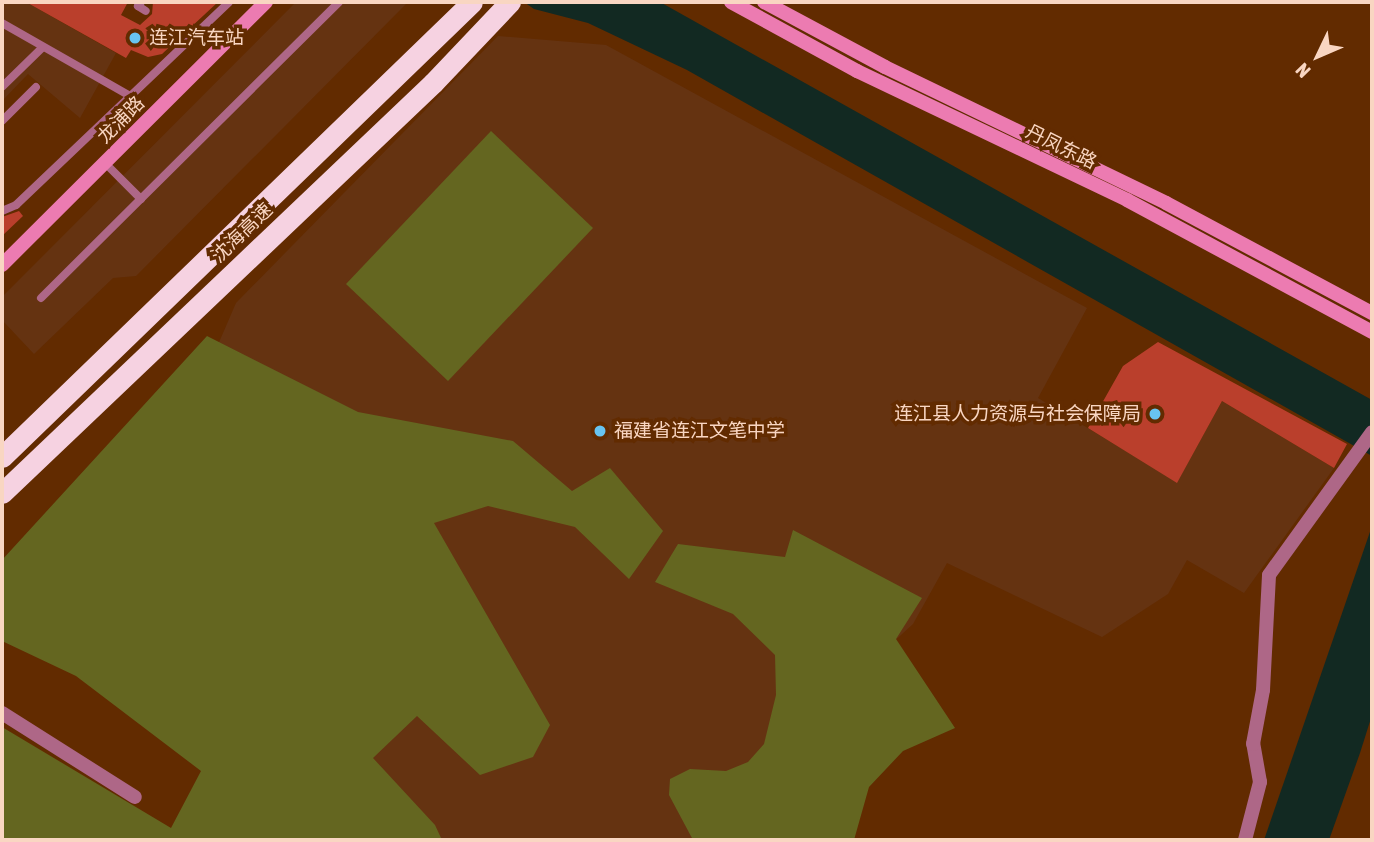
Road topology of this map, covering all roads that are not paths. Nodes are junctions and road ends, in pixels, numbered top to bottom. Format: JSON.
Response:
{"nodes":[{"id":1,"x":141,"y":2,"type":"edge"},
{"id":2,"x":229,"y":2,"type":"edge"},
{"id":3,"x":267,"y":2,"type":"edge"},
{"id":4,"x":339,"y":2,"type":"edge"},
{"id":5,"x":472,"y":2,"type":"edge"},
{"id":6,"x":510,"y":2,"type":"edge"},
{"id":7,"x":731,"y":2,"type":"edge"},
{"id":8,"x":764,"y":2,"type":"edge"},
{"id":9,"x":146,"y":11,"type":"dead end"},
{"id":10,"x":2,"y":23,"type":"edge"},
{"id":11,"x":43,"y":47,"type":"junction"},
{"id":12,"x":2,"y":87,"type":"edge"},
{"id":13,"x":36,"y":87,"type":"dead end"},
{"id":14,"x":130,"y":96,"type":"junction"},
{"id":15,"x":2,"y":121,"type":"edge"},
{"id":16,"x":105,"y":163,"type":"junction"},
{"id":17,"x":141,"y":199,"type":"junction"},
{"id":18,"x":2,"y":211,"type":"edge"},
{"id":19,"x":2,"y":265,"type":"edge"},
{"id":20,"x":41,"y":298,"type":"dead end"},
{"id":21,"x":1372,"y":313,"type":"edge"},
{"id":22,"x":1372,"y":332,"type":"edge"},
{"id":23,"x":1372,"y":432,"type":"edge"},
{"id":24,"x":2,"y":457,"type":"edge"},
{"id":25,"x":2,"y":493,"type":"edge"},
{"id":26,"x":2,"y":713,"type":"edge"},
{"id":27,"x":135,"y":797,"type":"dead end"},
{"id":28,"x":1245,"y":840,"type":"edge"}],
"edges":[{"from":1,"to":9,"type":"lane"},
{"from":2,"to":14,"type":"lane"},
{"from":3,"to":16,"type":"main road","name":"龙浦路"},
{"from":4,"to":17,"type":"lane"},
{"from":5,"to":24,"type":"highway","name":"沈海高速"},
{"from":6,"to":25,"type":"highway","name":"沈海高速"},
{"from":7,"to":22,"type":"main road","name":"丹凤东路"},
{"from":8,"to":21,"type":"main road","name":"丹凤东路"},
{"from":10,"to":11,"type":"lane"},
{"from":11,"to":12,"type":"lane"},
{"from":11,"to":14,"type":"lane"},
{"from":13,"to":15,"type":"lane"},
{"from":14,"to":18,"type":"lane"},
{"from":16,"to":17,"type":"lane"},
{"from":16,"to":19,"type":"main road","name":"龙浦路"},
{"from":17,"to":20,"type":"lane"},
{"from":23,"to":28,"type":"street"},
{"from":26,"to":27,"type":"street"}]}
